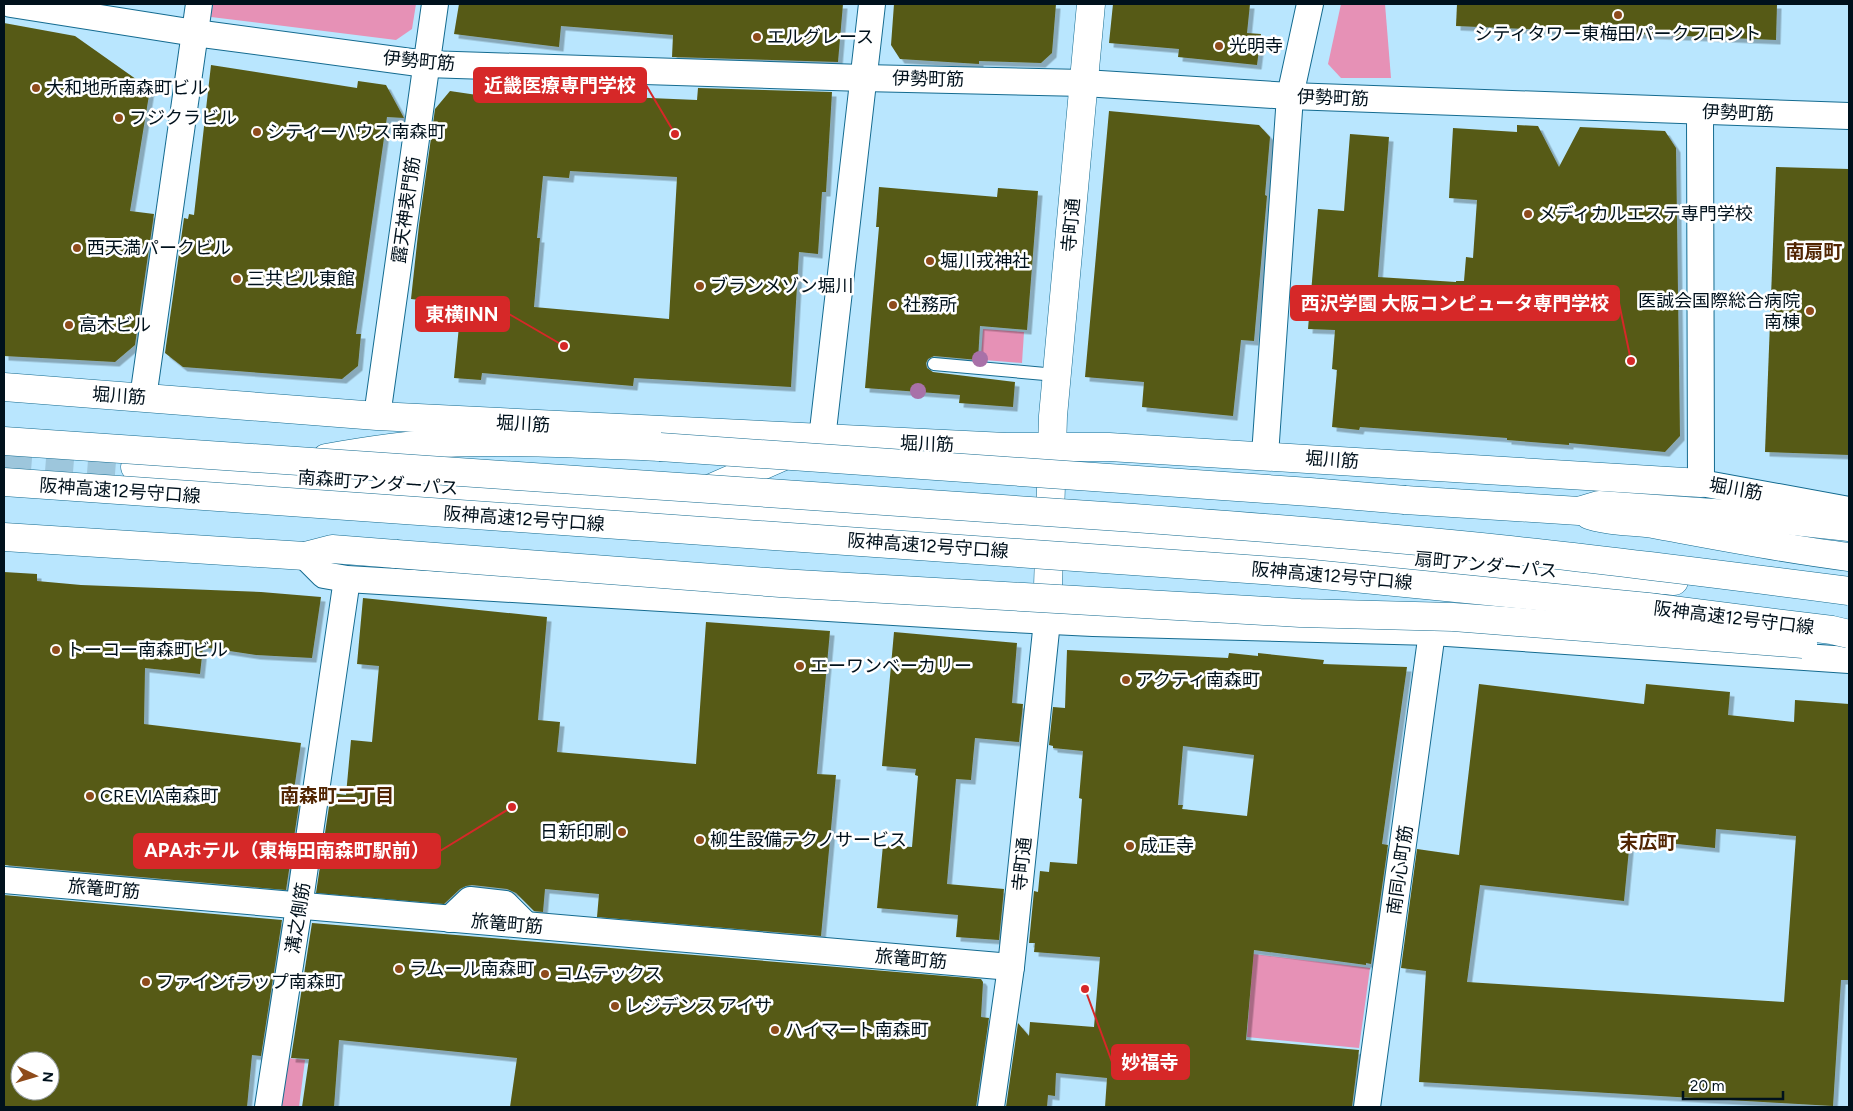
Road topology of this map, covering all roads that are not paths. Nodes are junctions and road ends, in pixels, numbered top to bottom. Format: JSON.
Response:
{"nodes":[{"id":1,"x":12,"y":4,"type":"edge"},
{"id":2,"x":199,"y":4,"type":"edge"},
{"id":3,"x":435,"y":4,"type":"edge"},
{"id":4,"x":872,"y":4,"type":"edge"},
{"id":5,"x":1091,"y":4,"type":"edge"},
{"id":6,"x":1310,"y":4,"type":"edge"},
{"id":7,"x":195,"y":33,"type":"junction"},
{"id":8,"x":426,"y":64,"type":"junction"},
{"id":9,"x":863,"y":78,"type":"junction"},
{"id":10,"x":1084,"y":83,"type":"junction"},
{"id":11,"x":1290,"y":96,"type":"junction"},
{"id":12,"x":1700,"y":112,"type":"junction"},
{"id":13,"x":1849,"y":116,"type":"edge"},
{"id":14,"x":934,"y":364,"type":"dead end"},
{"id":15,"x":1056,"y":375,"type":"junction"},
{"id":16,"x":4,"y":388,"type":"edge"},
{"id":17,"x":142,"y":398,"type":"junction"},
{"id":18,"x":377,"y":416,"type":"junction"},
{"id":19,"x":822,"y":439,"type":"junction"},
{"id":20,"x":4,"y":440,"type":"edge"},
{"id":21,"x":1052,"y":447,"type":"junction"},
{"id":22,"x":1265,"y":455,"type":"junction"},
{"id":23,"x":307,"y":462,"type":"junction"},
{"id":24,"x":135,"y":467,"type":"tunnel mouth"},
{"id":25,"x":4,"y":482,"type":"edge"},
{"id":26,"x":1701,"y":483,"type":"junction"},
{"id":27,"x":678,"y":503,"type":"junction"},
{"id":28,"x":1849,"y":510,"type":"edge"},
{"id":29,"x":1579,"y":511,"type":"junction"},
{"id":30,"x":1849,"y":527,"type":"edge"},
{"id":31,"x":1050,"y":528,"type":"junction"},
{"id":32,"x":4,"y":537,"type":"edge"},
{"id":33,"x":305,"y":556,"type":"junction"},
{"id":34,"x":1849,"y":556,"type":"edge"},
{"id":35,"x":347,"y":579,"type":"junction"},
{"id":36,"x":1849,"y":591,"type":"edge"},
{"id":37,"x":1849,"y":597,"type":"edge"},
{"id":38,"x":1047,"y":621,"type":"junction"},
{"id":39,"x":1432,"y":632,"type":"junction"},
{"id":40,"x":1849,"y":634,"type":"edge"},
{"id":41,"x":1849,"y":645,"type":"edge"},
{"id":42,"x":1849,"y":660,"type":"edge"},
{"id":43,"x":4,"y":880,"type":"edge"},
{"id":44,"x":299,"y":908,"type":"junction"},
{"id":45,"x":1011,"y":967,"type":"junction"},
{"id":46,"x":268,"y":1107,"type":"edge"},
{"id":47,"x":991,"y":1107,"type":"edge"},
{"id":48,"x":1368,"y":1107,"type":"edge"}],
"edges":[{"from":1,"to":7,"type":"street","name":"伊勢町筋"},
{"from":2,"to":7,"type":"street"},
{"from":3,"to":8,"type":"street","name":"露天神表門筋"},
{"from":4,"to":9,"type":"street"},
{"from":5,"to":10,"type":"main road","name":"寺町通"},
{"from":6,"to":11,"type":"street"},
{"from":7,"to":8,"type":"street","name":"伊勢町筋"},
{"from":7,"to":17,"type":"street"},
{"from":8,"to":9,"type":"street","name":"伊勢町筋"},
{"from":8,"to":18,"type":"street","name":"露天神表門筋"},
{"from":9,"to":10,"type":"street","name":"伊勢町筋"},
{"from":9,"to":19,"type":"street"},
{"from":10,"to":11,"type":"street","name":"伊勢町筋"},
{"from":10,"to":15,"type":"main road","name":"寺町通"},
{"from":11,"to":12,"type":"street","name":"伊勢町筋"},
{"from":11,"to":22,"type":"street"},
{"from":12,"to":13,"type":"street","name":"伊勢町筋"},
{"from":12,"to":26,"type":"street"},
{"from":14,"to":15,"type":"lane"},
{"from":15,"to":21,"type":"main road","name":"寺町通"},
{"from":16,"to":17,"type":"main road","name":"堀川筋"},
{"from":17,"to":18,"type":"main road","name":"堀川筋"},
{"from":18,"to":19,"type":"main road","name":"堀川筋"},
{"from":19,"to":21,"type":"main road","name":"堀川筋"},
{"from":19,"to":27,"type":"main road"},
{"from":20,"to":23,"type":"main road","bridge":true},
{"from":21,"to":22,"type":"main road","name":"堀川筋"},
{"from":21,"to":31,"type":"main road","name":"寺町通"},
{"from":22,"to":26,"type":"main road","name":"堀川筋"},
{"from":23,"to":29,"type":"main road","bridge":true},
{"from":23,"to":36,"type":"main road","bridge":true},
{"from":24,"to":27,"type":"main road","name":"南森町アンダーパス"},
{"from":25,"to":40,"type":"main road","name":"阪神高速12号守口線","bridge":true},
{"from":26,"to":28,"type":"street","name":"堀川筋"},
{"from":27,"to":31,"type":"main road","name":"南森町アンダーパス"},
{"from":29,"to":30,"type":"main road"},
{"from":29,"to":34,"type":"main road"},
{"from":31,"to":37,"type":"main road","name":"扇町アンダーパス"},
{"from":31,"to":38,"type":"main road","name":"寺町通"},
{"from":32,"to":33,"type":"main road"},
{"from":33,"to":35,"type":"street"},
{"from":33,"to":41,"type":"main road","bridge":true},
{"from":35,"to":38,"type":"street"},
{"from":35,"to":44,"type":"street","name":"溝之側筋"},
{"from":38,"to":39,"type":"street"},
{"from":38,"to":45,"type":"street","name":"寺町通"},
{"from":39,"to":42,"type":"street"},
{"from":39,"to":48,"type":"street","name":"南同心町筋"},
{"from":43,"to":44,"type":"street","name":"旅篭町筋"},
{"from":44,"to":45,"type":"street","name":"旅篭町筋"},
{"from":44,"to":46,"type":"street","name":"溝之側筋"},
{"from":45,"to":47,"type":"street","name":"寺町通"}]}
